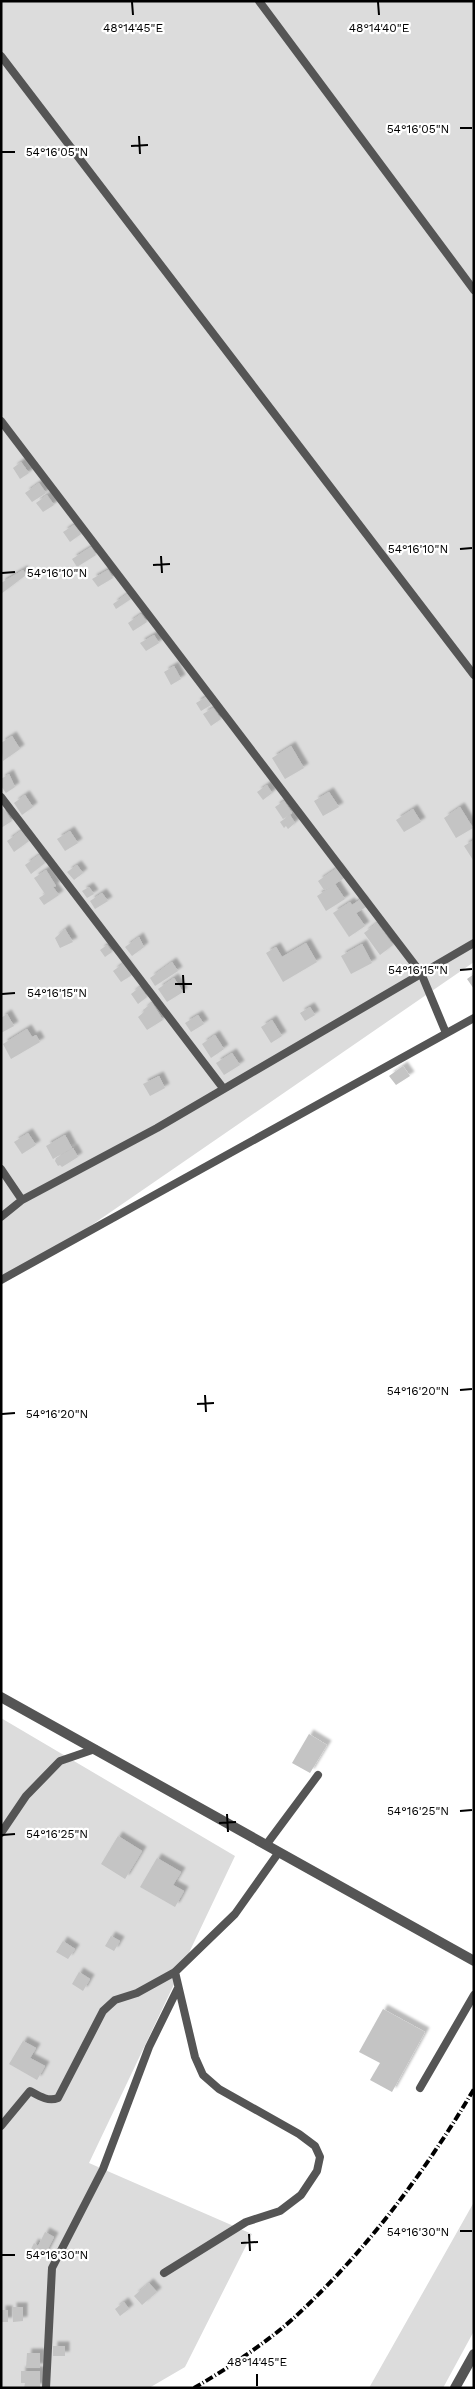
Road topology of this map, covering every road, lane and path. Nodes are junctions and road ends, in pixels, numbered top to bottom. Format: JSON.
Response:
{"nodes":[{"id":1,"x":259,"y":1,"type":"edge"},
{"id":2,"x":1,"y":56,"type":"edge"},
{"id":3,"x":474,"y":290,"type":"edge"},
{"id":4,"x":1,"y":421,"type":"edge"},
{"id":5,"x":474,"y":675,"type":"edge"},
{"id":6,"x":1,"y":797,"type":"edge"},
{"id":7,"x":474,"y":943,"type":"edge"},
{"id":8,"x":421,"y":973,"type":"junction"},
{"id":9,"x":474,"y":1018,"type":"edge"},
{"id":10,"x":446,"y":1033,"type":"junction"},
{"id":11,"x":222,"y":1088,"type":"junction"},
{"id":12,"x":1,"y":1169,"type":"edge"},
{"id":13,"x":22,"y":1200,"type":"junction"},
{"id":14,"x":1,"y":1217,"type":"edge"},
{"id":15,"x":1,"y":1280,"type":"edge"},
{"id":16,"x":1,"y":1697,"type":"edge"},
{"id":17,"x":95,"y":1749,"type":"junction"},
{"id":18,"x":318,"y":1775,"type":"dead end"},
{"id":19,"x":1,"y":1833,"type":"edge"},
{"id":20,"x":266,"y":1845,"type":"junction"},
{"id":21,"x":279,"y":1852,"type":"junction"},
{"id":22,"x":474,"y":1961,"type":"edge"},
{"id":23,"x":174,"y":1972,"type":"junction"},
{"id":24,"x":178,"y":1988,"type":"junction"},
{"id":25,"x":474,"y":1995,"type":"edge"},
{"id":26,"x":420,"y":2088,"type":"dead end"},
{"id":27,"x":1,"y":2126,"type":"edge"},
{"id":28,"x":164,"y":2273,"type":"dead end"},
{"id":29,"x":474,"y":2354,"type":"edge"},
{"id":30,"x":46,"y":2388,"type":"edge"},
{"id":31,"x":455,"y":2388,"type":"edge"}],
"edges":[{"from":1,"to":3,"type":"lane"},
{"from":2,"to":5,"type":"lane"},
{"from":4,"to":8,"type":"lane"},
{"from":6,"to":11,"type":"lane"},
{"from":7,"to":8,"type":"lane"},
{"from":8,"to":10,"type":"lane"},
{"from":8,"to":11,"type":"lane"},
{"from":9,"to":10,"type":"lane"},
{"from":10,"to":15,"type":"lane"},
{"from":11,"to":13,"type":"lane"},
{"from":12,"to":13,"type":"lane"},
{"from":13,"to":14,"type":"lane"},
{"from":16,"to":17,"type":"street"},
{"from":17,"to":19,"type":"lane"},
{"from":17,"to":20,"type":"street"},
{"from":18,"to":20,"type":"lane"},
{"from":20,"to":21,"type":"street"},
{"from":21,"to":22,"type":"street"},
{"from":21,"to":23,"type":"lane"},
{"from":23,"to":24,"type":"lane"},
{"from":23,"to":27,"type":"lane"},
{"from":24,"to":28,"type":"lane"},
{"from":24,"to":30,"type":"lane"},
{"from":25,"to":26,"type":"lane"},
{"from":29,"to":31,"type":"street"}]}
